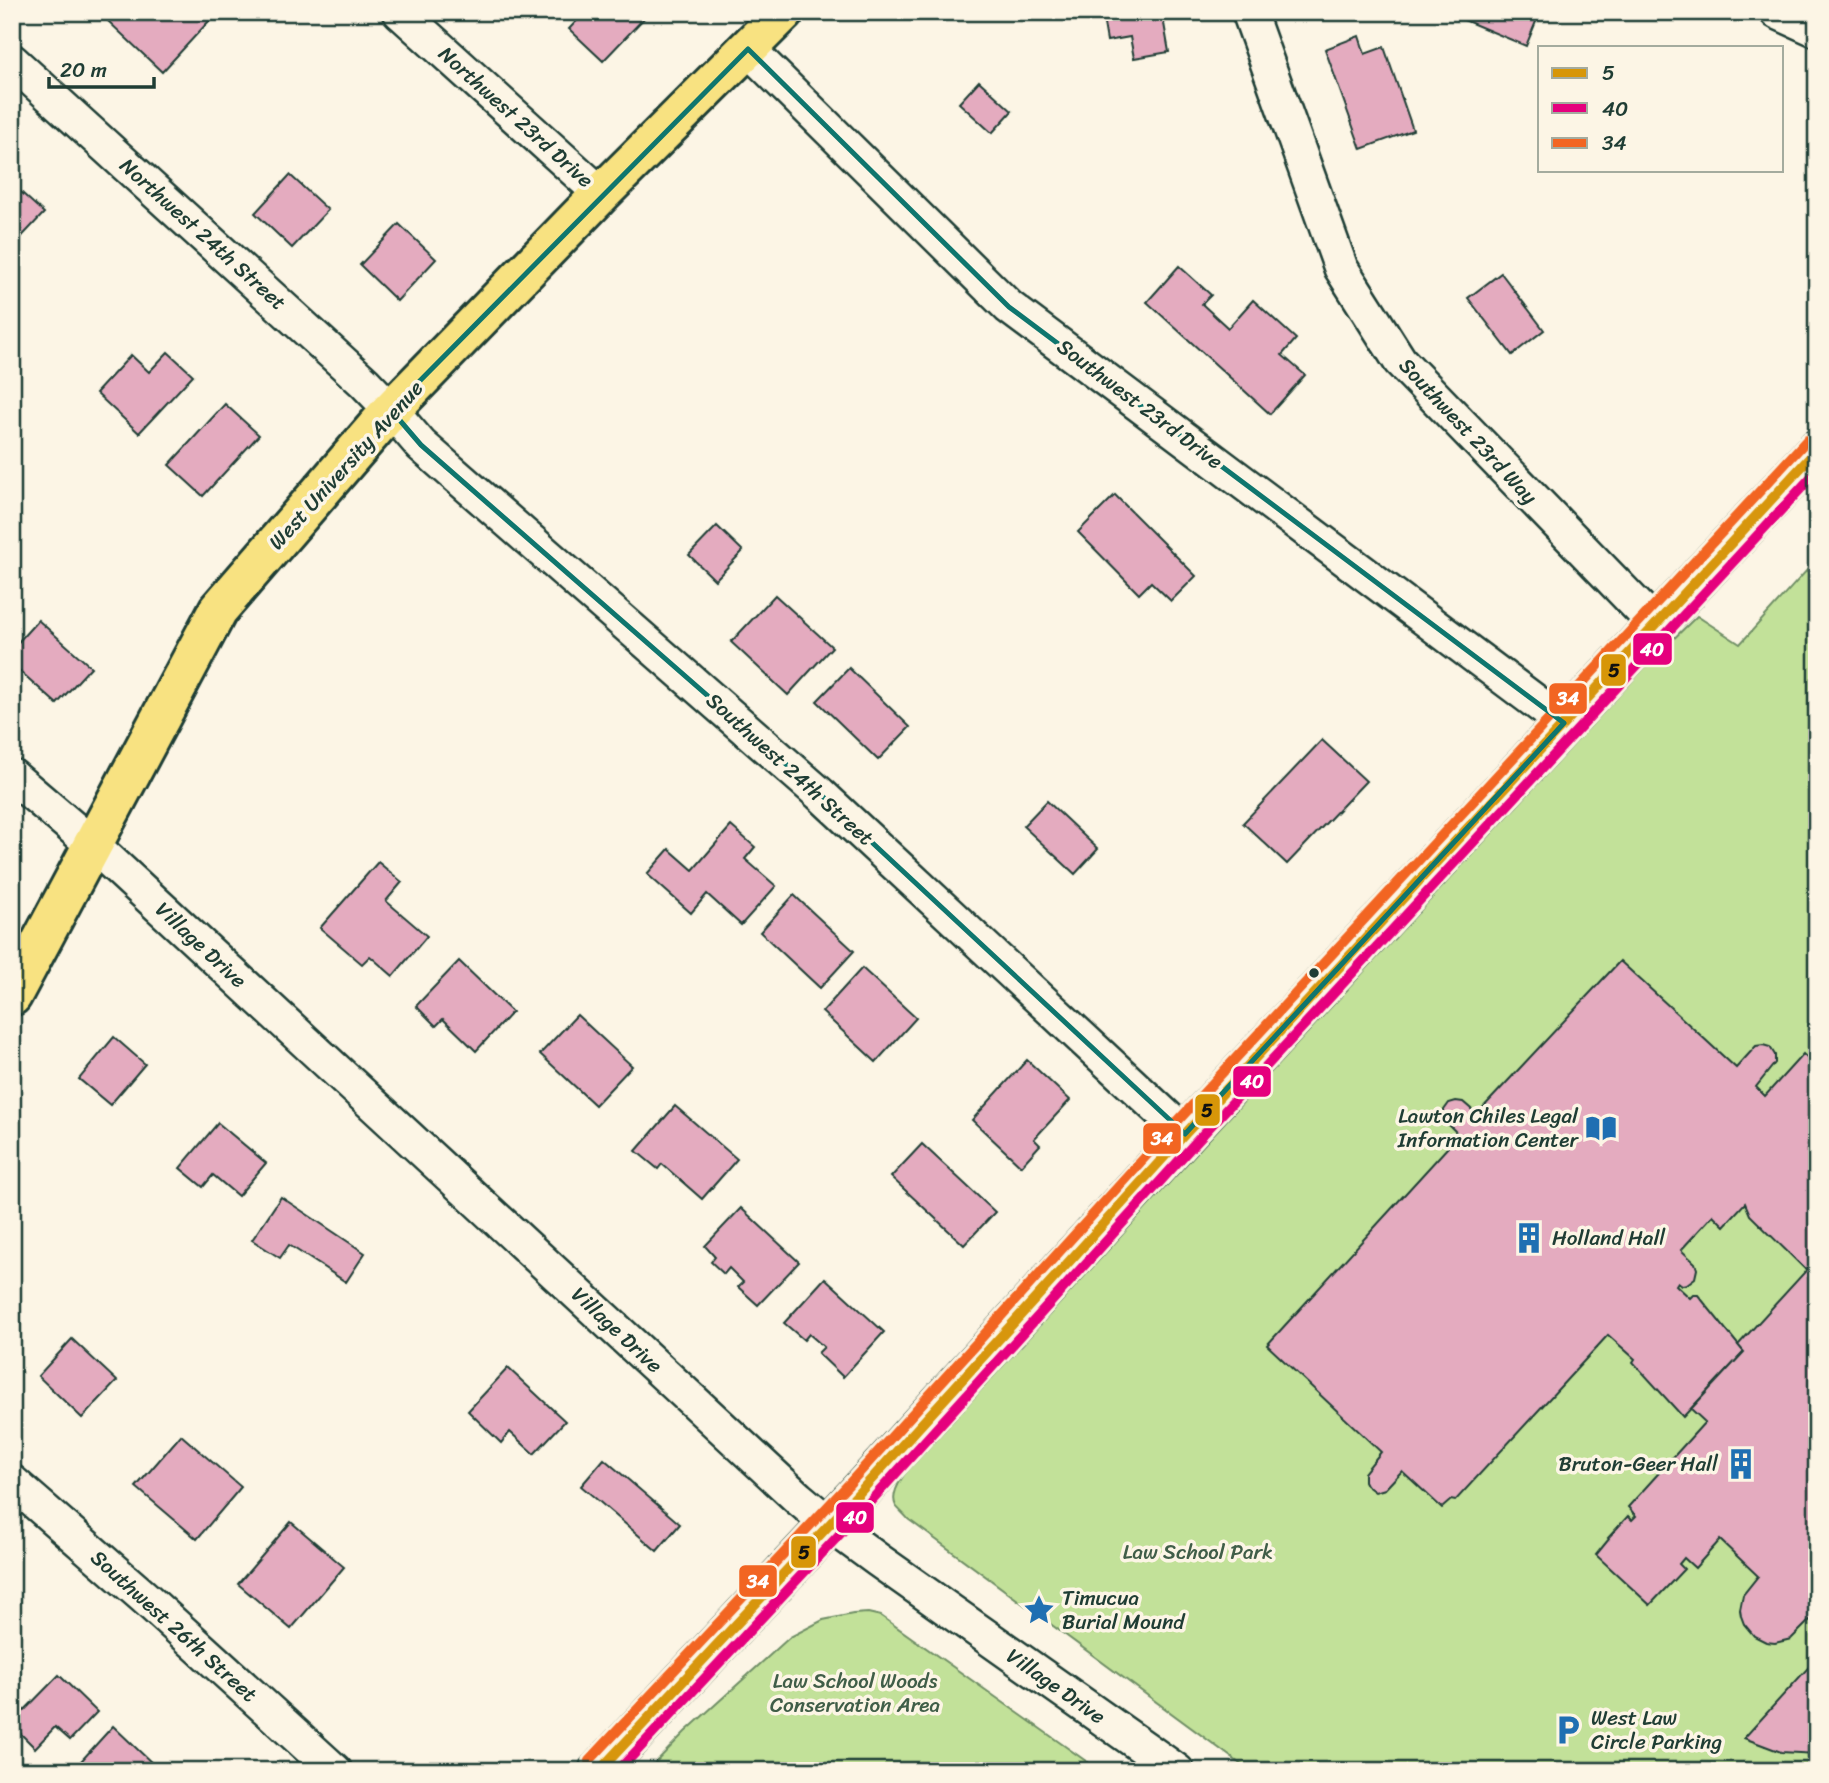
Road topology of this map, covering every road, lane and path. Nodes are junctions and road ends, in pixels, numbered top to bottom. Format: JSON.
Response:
{"nodes":[{"id":1,"x":400,"y":12,"type":"edge"},
{"id":2,"x":785,"y":12,"type":"edge"},
{"id":3,"x":1249,"y":12,"type":"edge"},
{"id":4,"x":1777,"y":12,"type":"edge"},
{"id":5,"x":1817,"y":30,"type":"edge"},
{"id":6,"x":748,"y":49,"type":"junction"},
{"id":7,"x":12,"y":61,"type":"edge"},
{"id":8,"x":601,"y":194,"type":"junction"},
{"id":9,"x":391,"y":410,"type":"junction"},
{"id":10,"x":1817,"y":450,"type":"edge"},
{"id":11,"x":1655,"y":624,"type":"junction"},
{"id":12,"x":1564,"y":723,"type":"junction"},
{"id":13,"x":12,"y":776,"type":"edge"},
{"id":14,"x":93,"y":845,"type":"junction"},
{"id":15,"x":12,"y":996,"type":"edge"},
{"id":16,"x":1185,"y":1134,"type":"junction"},
{"id":17,"x":12,"y":1482,"type":"edge"},
{"id":18,"x":829,"y":1524,"type":"junction"},
{"id":19,"x":335,"y":1771,"type":"edge"},
{"id":20,"x":599,"y":1771,"type":"edge"},
{"id":21,"x":1177,"y":1771,"type":"edge"}],
"edges":[{"from":1,"to":8,"type":"street","name":"Northwest 23rd Drive"},
{"from":2,"to":6,"type":"main road","name":"West University Avenue"},
{"from":3,"to":11,"type":"street","name":"Southwest 23rd Way"},
{"from":4,"to":5,"type":"street"},
{"from":6,"to":8,"type":"main road","name":"West University Avenue"},
{"from":6,"to":12,"type":"street","name":"Southwest 23rd Drive"},
{"from":7,"to":9,"type":"street","name":"Northwest 24th Street"},
{"from":8,"to":9,"type":"main road","name":"West University Avenue"},
{"from":9,"to":14,"type":"main road","name":"West University Avenue"},
{"from":9,"to":16,"type":"street","name":"Southwest 24th Street"},
{"from":10,"to":11,"type":"main road"},
{"from":11,"to":12,"type":"main road"},
{"from":12,"to":16,"type":"main road"},
{"from":13,"to":14,"type":"street","name":"Village Drive"},
{"from":14,"to":15,"type":"main road","name":"West University Avenue"},
{"from":14,"to":18,"type":"street","name":"Village Drive"},
{"from":16,"to":18,"type":"main road"},
{"from":17,"to":19,"type":"street","name":"Southwest 26th Street"},
{"from":18,"to":20,"type":"main road"},
{"from":18,"to":21,"type":"street","name":"Village Drive"}]}
